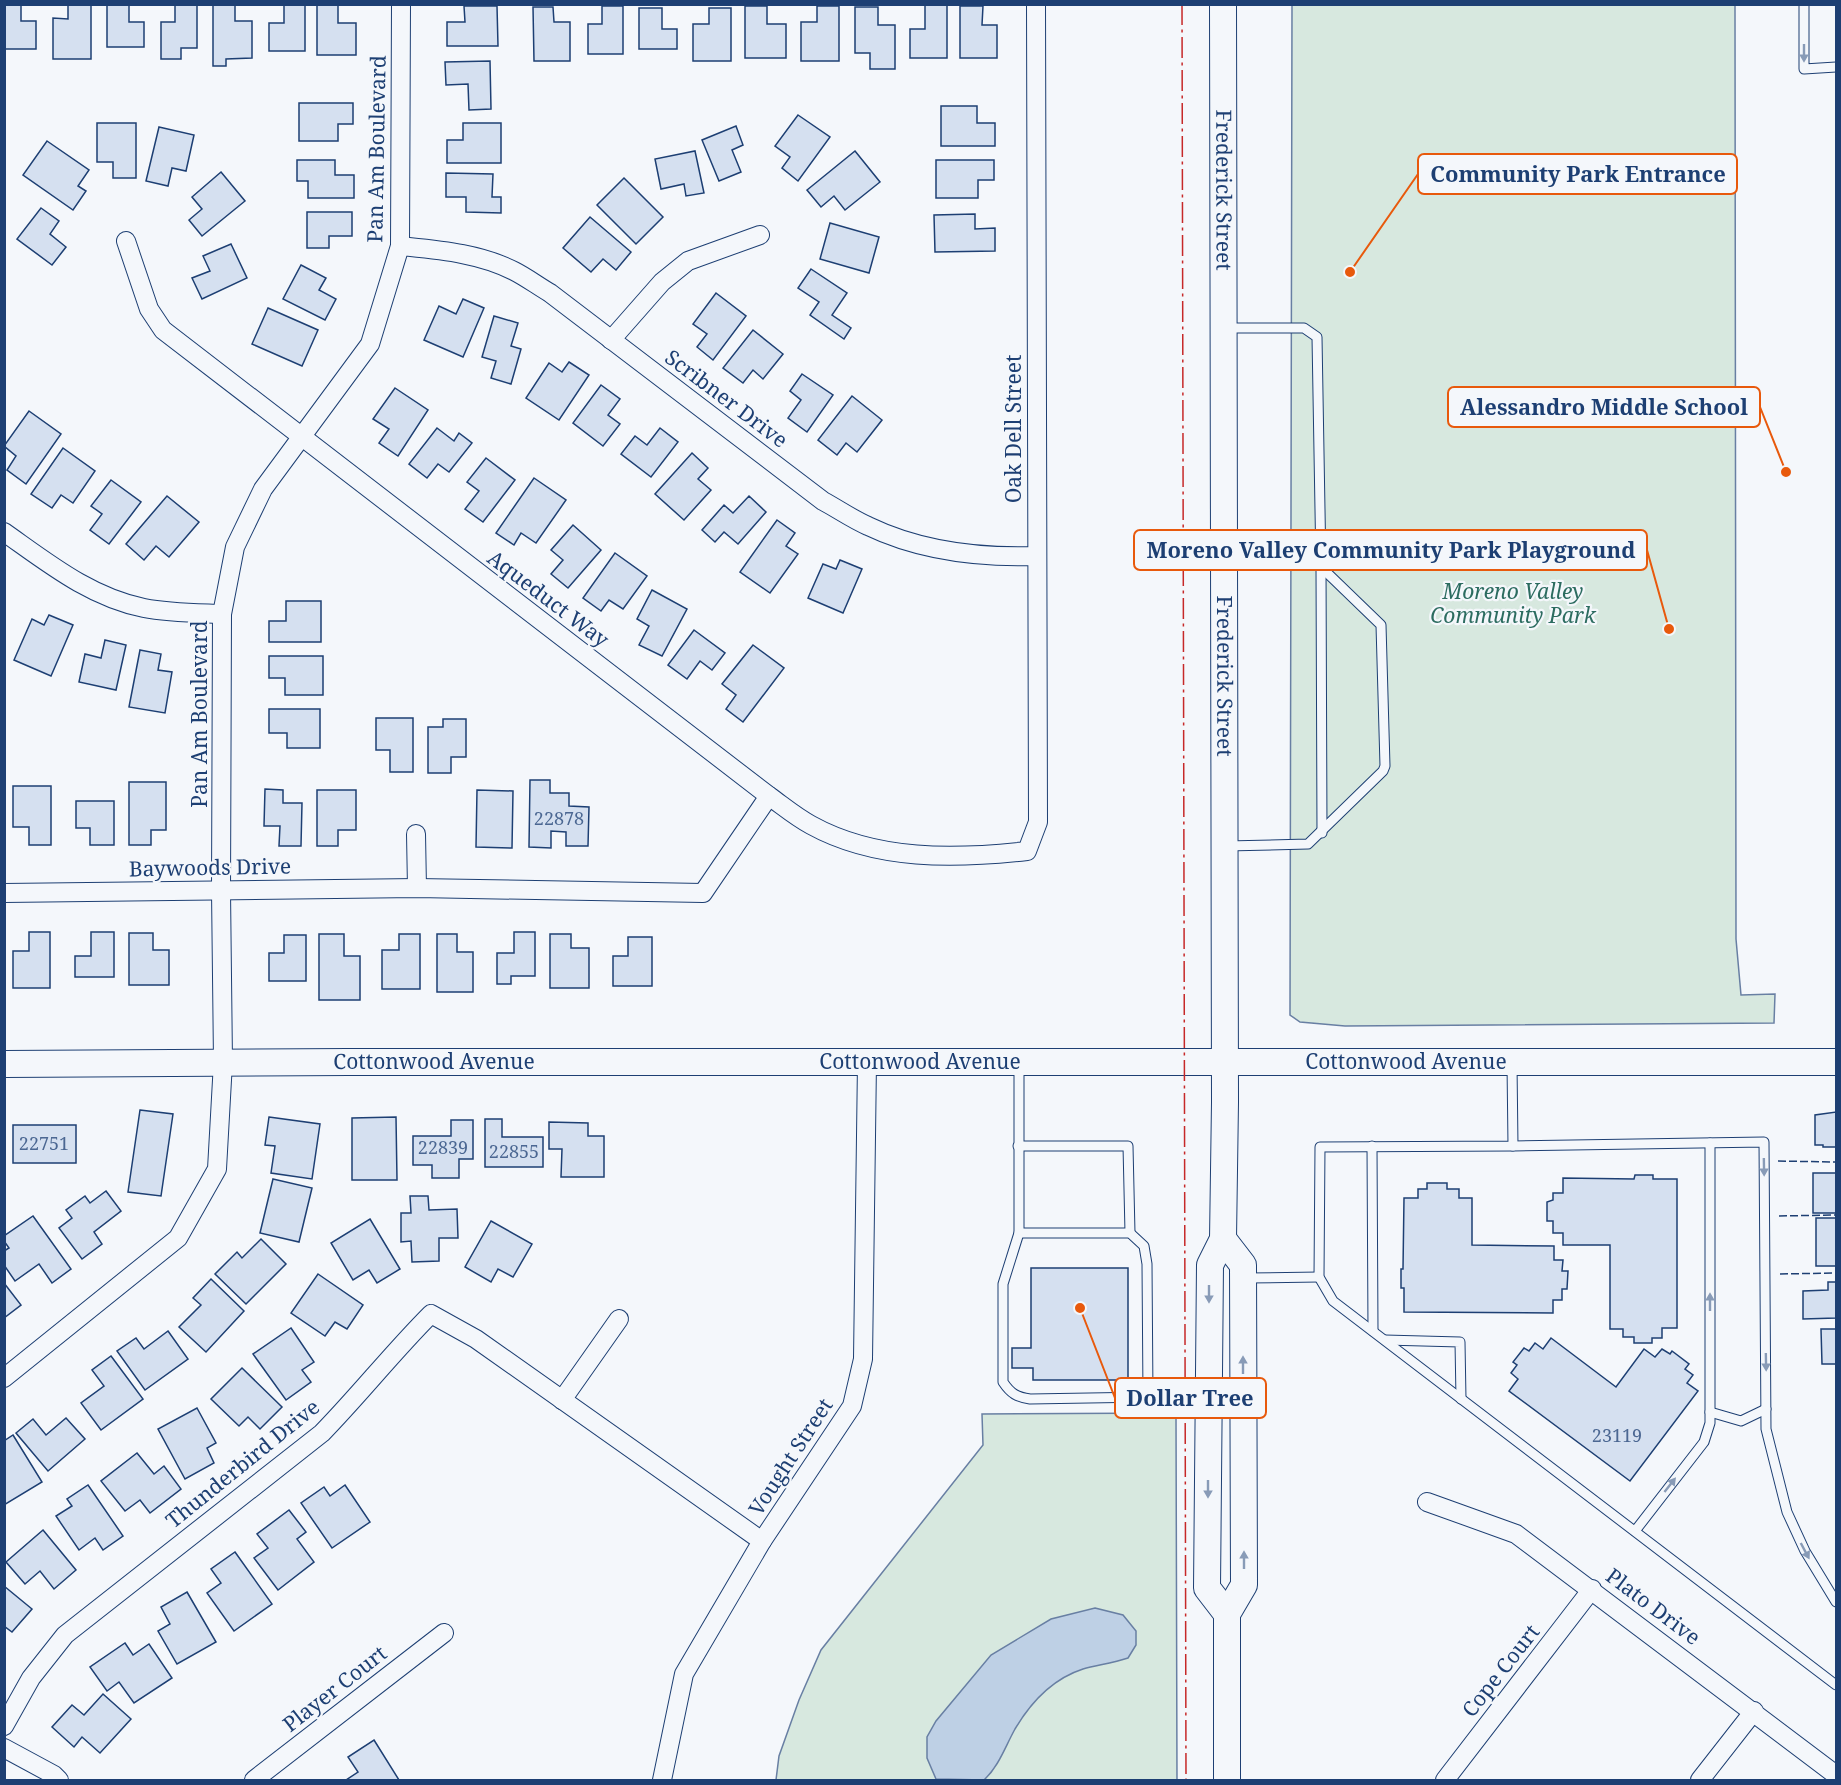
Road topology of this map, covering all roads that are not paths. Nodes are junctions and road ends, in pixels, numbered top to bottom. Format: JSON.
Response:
{"nodes":[{"id":1,"x":401,"y":4,"type":"edge"},
{"id":2,"x":1036,"y":4,"type":"edge"},
{"id":3,"x":1223,"y":4,"type":"edge"},
{"id":4,"x":1804,"y":4,"type":"edge"},
{"id":5,"x":1836,"y":67,"type":"edge"},
{"id":6,"x":760,"y":235,"type":"dead end"},
{"id":7,"x":126,"y":241,"type":"dead end"},
{"id":8,"x":400,"y":246,"type":"junction"},
{"id":9,"x":1223,"y":328,"type":"junction"},
{"id":10,"x":611,"y":340,"type":"junction"},
{"id":11,"x":301,"y":437,"type":"junction"},
{"id":12,"x":4,"y":532,"type":"edge"},
{"id":13,"x":1037,"y":556,"type":"junction"},
{"id":14,"x":1321,"y":567,"type":"junction"},
{"id":15,"x":222,"y":614,"type":"junction"},
{"id":16,"x":769,"y":796,"type":"junction"},
{"id":17,"x":1322,"y":833,"type":"junction"},
{"id":18,"x":416,"y":834,"type":"dead end"},
{"id":19,"x":1224,"y":846,"type":"junction"},
{"id":20,"x":1027,"y":851,"type":"joint"},
{"id":21,"x":417,"y":888,"type":"junction"},
{"id":22,"x":221,"y":891,"type":"junction"},
{"id":23,"x":4,"y":893,"type":"edge"},
{"id":24,"x":1512,"y":1061,"type":"junction"},
{"id":25,"x":223,"y":1062,"type":"junction"},
{"id":26,"x":867,"y":1062,"type":"junction"},
{"id":27,"x":1019,"y":1062,"type":"junction"},
{"id":28,"x":1224,"y":1062,"type":"junction"},
{"id":29,"x":1836,"y":1062,"type":"edge"},
{"id":30,"x":4,"y":1064,"type":"edge"},
{"id":31,"x":1710,"y":1143,"type":"junction"},
{"id":32,"x":1018,"y":1146,"type":"junction"},
{"id":33,"x":1372,"y":1146,"type":"junction"},
{"id":34,"x":1513,"y":1146,"type":"junction"},
{"id":35,"x":1019,"y":1233,"type":"junction"},
{"id":36,"x":1130,"y":1233,"type":"junction"},
{"id":37,"x":1223,"y":1239,"type":"junction"},
{"id":38,"x":1319,"y":1277,"type":"junction"},
{"id":39,"x":1243,"y":1278,"type":"junction"},
{"id":40,"x":619,"y":1319,"type":"dead end"},
{"id":41,"x":1373,"y":1331,"type":"junction"},
{"id":42,"x":1384,"y":1340,"type":"junction"},
{"id":43,"x":4,"y":1378,"type":"edge"},
{"id":44,"x":1148,"y":1397,"type":"junction"},
{"id":45,"x":1208,"y":1399,"type":"junction"},
{"id":46,"x":1461,"y":1399,"type":"junction"},
{"id":47,"x":562,"y":1400,"type":"junction"},
{"id":48,"x":1766,"y":1409,"type":"junction"},
{"id":49,"x":1710,"y":1412,"type":"junction"},
{"id":50,"x":1427,"y":1502,"type":"dead end"},
{"id":51,"x":1244,"y":1522,"type":"junction"},
{"id":52,"x":1635,"y":1531,"type":"junction"},
{"id":53,"x":762,"y":1541,"type":"junction"},
{"id":54,"x":1592,"y":1589,"type":"junction"},
{"id":55,"x":1836,"y":1602,"type":"edge"},
{"id":56,"x":1227,"y":1614,"type":"junction"},
{"id":57,"x":444,"y":1633,"type":"dead end"},
{"id":58,"x":1836,"y":1685,"type":"edge"},
{"id":59,"x":1754,"y":1711,"type":"junction"},
{"id":60,"x":4,"y":1726,"type":"edge"},
{"id":61,"x":4,"y":1748,"type":"edge"},
{"id":62,"x":1836,"y":1775,"type":"edge"},
{"id":63,"x":59,"y":1780,"type":"edge"},
{"id":64,"x":254,"y":1780,"type":"edge"},
{"id":65,"x":662,"y":1780,"type":"edge"},
{"id":66,"x":1227,"y":1780,"type":"edge"},
{"id":67,"x":1445,"y":1780,"type":"edge"},
{"id":68,"x":1700,"y":1780,"type":"edge"}],
"edges":[{"from":1,"to":8,"type":"street","name":"Pan Am Boulevard"},
{"from":2,"to":13,"type":"street","name":"Oak Dell Street"},
{"from":3,"to":9,"type":"main road","name":"Frederick Street"},
{"from":4,"to":5,"type":"lane","one_way":true},
{"from":6,"to":10,"type":"street"},
{"from":7,"to":11,"type":"street","name":"Aqueduct Way"},
{"from":8,"to":10,"type":"street","name":"Scribner Drive"},
{"from":8,"to":11,"type":"street","name":"Pan Am Boulevard"},
{"from":9,"to":14,"type":"lane"},
{"from":9,"to":19,"type":"main road","name":"Frederick Street"},
{"from":10,"to":13,"type":"street","name":"Scribner Drive"},
{"from":11,"to":15,"type":"street","name":"Pan Am Boulevard"},
{"from":11,"to":16,"type":"street","name":"Aqueduct Way"},
{"from":12,"to":15,"type":"street"},
{"from":13,"to":20,"type":"street","name":"Oak Dell Street"},
{"from":14,"to":17,"type":"lane"},
{"from":14,"to":17,"type":"lane"},
{"from":15,"to":22,"type":"street","name":"Pan Am Boulevard"},
{"from":16,"to":20,"type":"street","name":"Aqueduct Way"},
{"from":16,"to":21,"type":"street","name":"Baywoods Drive"},
{"from":17,"to":19,"type":"lane"},
{"from":18,"to":21,"type":"street"},
{"from":19,"to":28,"type":"main road","name":"Frederick Street"},
{"from":21,"to":22,"type":"street","name":"Baywoods Drive"},
{"from":22,"to":23,"type":"street","name":"Baywoods Drive"},
{"from":22,"to":25,"type":"street","name":"Pan Am Boulevard"},
{"from":24,"to":28,"type":"main road","name":"Cottonwood Avenue"},
{"from":24,"to":29,"type":"main road","name":"Cottonwood Avenue"},
{"from":24,"to":34,"type":"lane"},
{"from":25,"to":26,"type":"main road","name":"Cottonwood Avenue"},
{"from":25,"to":30,"type":"main road","name":"Cottonwood Avenue"},
{"from":25,"to":43,"type":"street","name":"Pan Am Boulevard"},
{"from":26,"to":27,"type":"main road","name":"Cottonwood Avenue"},
{"from":26,"to":53,"type":"street","name":"Vought Street"},
{"from":27,"to":28,"type":"main road","name":"Cottonwood Avenue"},
{"from":27,"to":32,"type":"lane"},
{"from":28,"to":37,"type":"main road","name":"Frederick Street"},
{"from":31,"to":34,"type":"lane"},
{"from":31,"to":48,"type":"lane","one_way":true},
{"from":49,"to":31,"type":"lane","one_way":true},
{"from":32,"to":35,"type":"lane"},
{"from":32,"to":36,"type":"lane"},
{"from":33,"to":34,"type":"lane"},
{"from":33,"to":38,"type":"lane"},
{"from":33,"to":41,"type":"lane"},
{"from":35,"to":36,"type":"lane"},
{"from":35,"to":44,"type":"lane"},
{"from":36,"to":44,"type":"lane"},
{"from":37,"to":39,"type":"main road"},
{"from":37,"to":45,"type":"main road","name":"Frederick Street","one_way":true},
{"from":38,"to":39,"type":"lane"},
{"from":38,"to":41,"type":"lane"},
{"from":51,"to":39,"type":"main road","one_way":true},
{"from":40,"to":47,"type":"street"},
{"from":41,"to":42,"type":"lane"},
{"from":42,"to":46,"type":"lane"},
{"from":42,"to":46,"type":"lane"},
{"from":44,"to":45,"type":"lane"},
{"from":45,"to":51,"type":"main road"},
{"from":45,"to":56,"type":"main road","name":"Frederick Street","one_way":true},
{"from":46,"to":52,"type":"lane"},
{"from":47,"to":53,"type":"street","name":"Thunderbird Drive"},
{"from":47,"to":60,"type":"street","name":"Thunderbird Drive"},
{"from":48,"to":49,"type":"lane"},
{"from":48,"to":55,"type":"lane","one_way":true},
{"from":52,"to":49,"type":"lane","one_way":true},
{"from":50,"to":54,"type":"street","name":"Plato Drive"},
{"from":56,"to":51,"type":"main road","one_way":true},
{"from":52,"to":58,"type":"lane"},
{"from":53,"to":65,"type":"street","name":"Vought Street"},
{"from":54,"to":59,"type":"street","name":"Plato Drive"},
{"from":54,"to":67,"type":"street","name":"Cope Court"},
{"from":56,"to":66,"type":"main road"},
{"from":57,"to":64,"type":"street","name":"Player Court"},
{"from":59,"to":62,"type":"street","name":"Plato Drive"},
{"from":59,"to":68,"type":"street"},
{"from":61,"to":63,"type":"street"}]}
